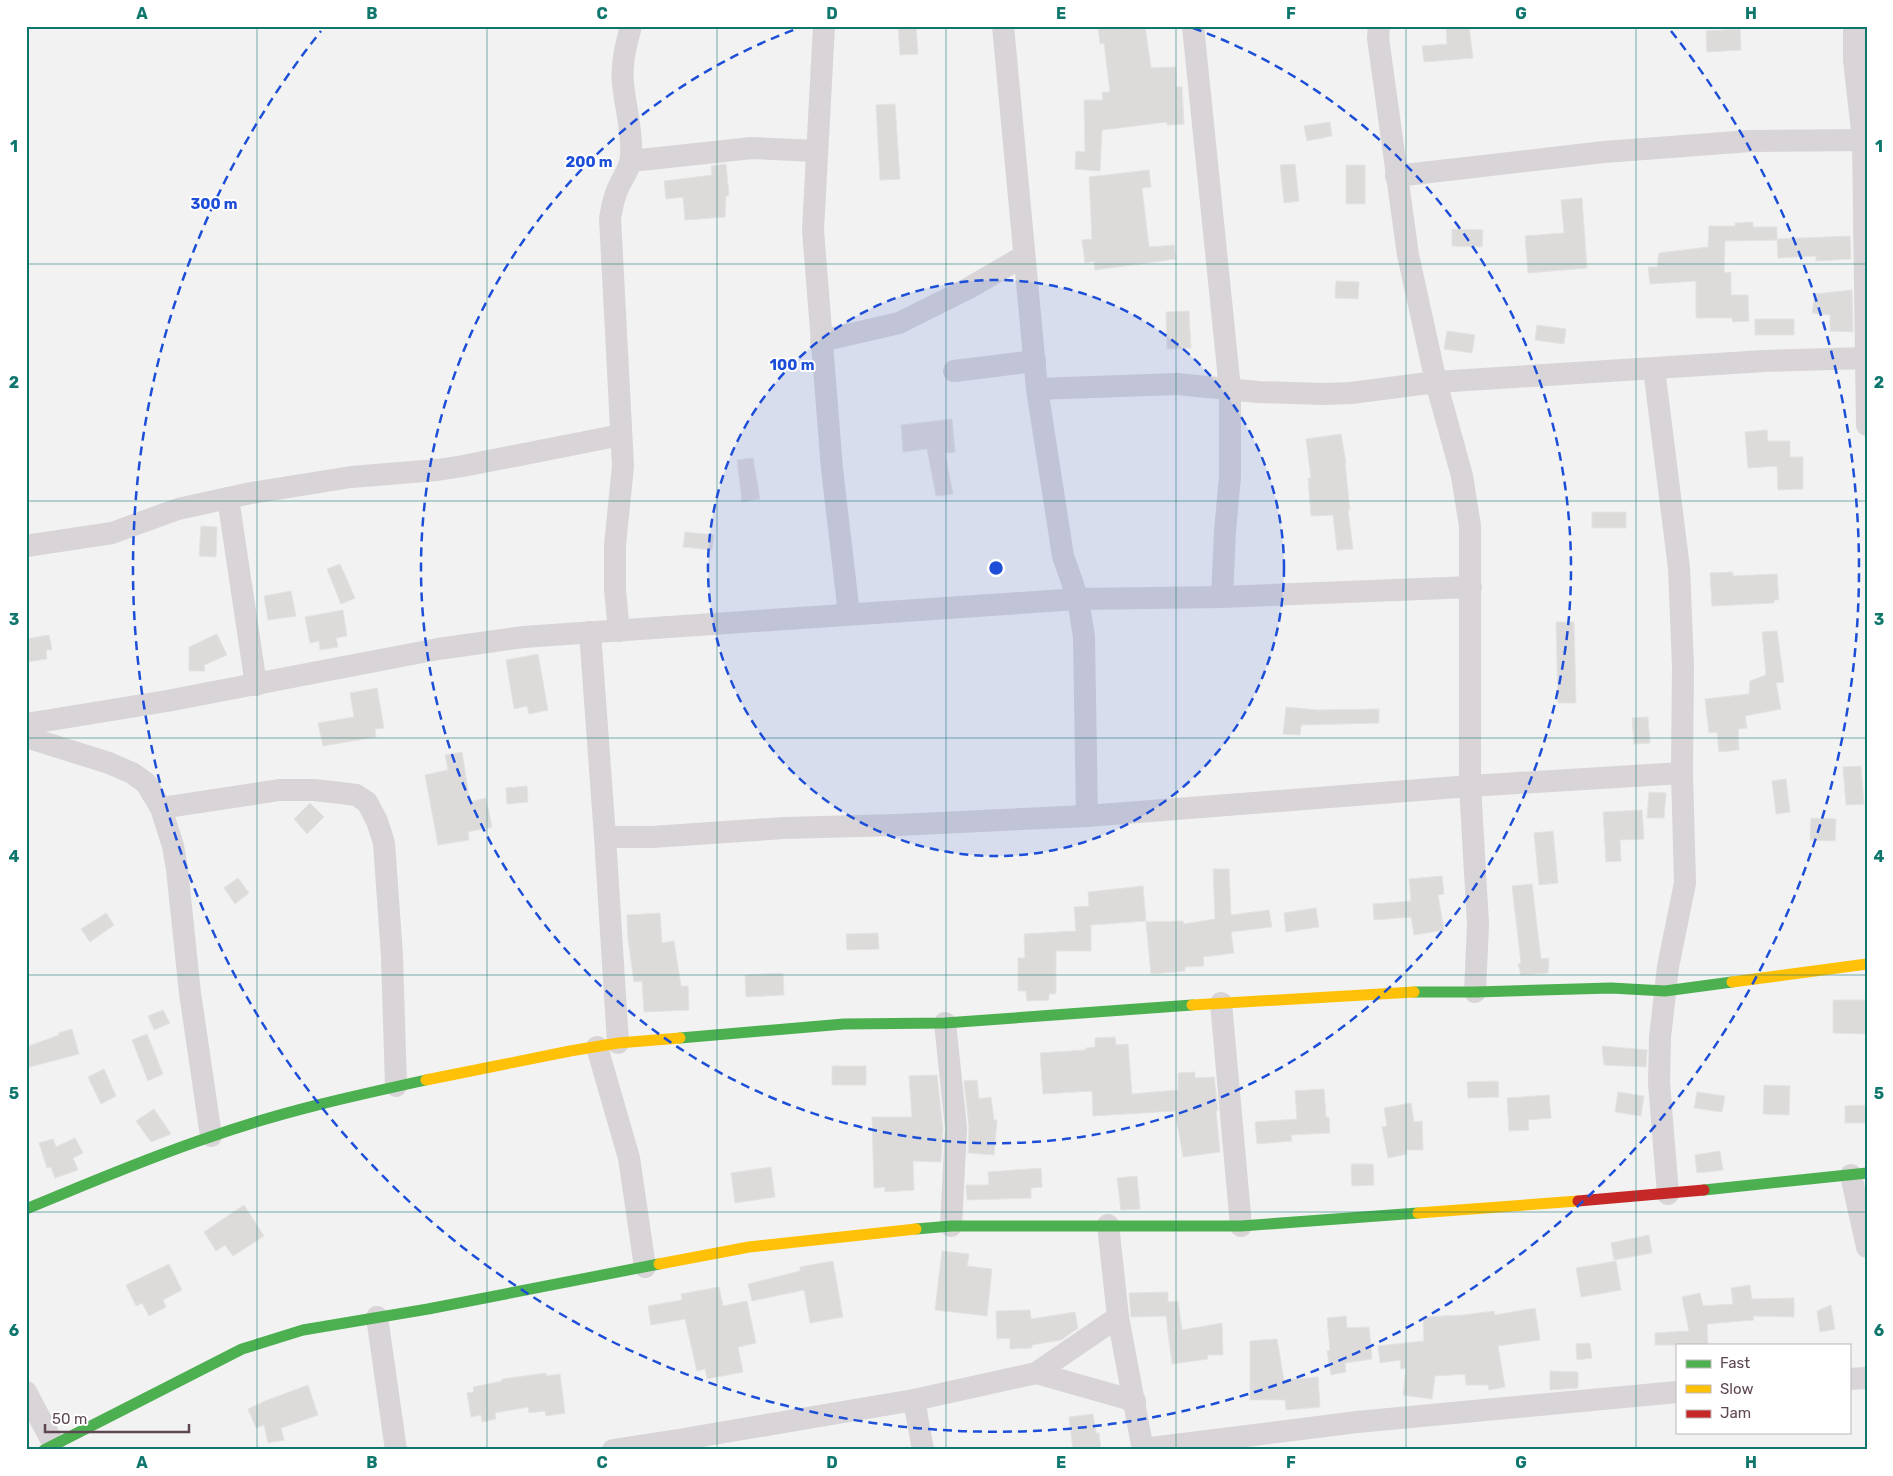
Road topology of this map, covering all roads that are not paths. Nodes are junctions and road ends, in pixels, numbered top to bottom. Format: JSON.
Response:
{"nodes":[{"id":1,"x":631,"y":26,"type":"edge"},
{"id":2,"x":824,"y":26,"type":"edge"},
{"id":3,"x":1003,"y":26,"type":"edge"},
{"id":4,"x":1193,"y":26,"type":"edge"},
{"id":5,"x":1854,"y":26,"type":"edge"},
{"id":6,"x":1375,"y":30,"type":"edge"},
{"id":7,"x":1865,"y":140,"type":"edge"},
{"id":8,"x":816,"y":151,"type":"junction"},
{"id":9,"x":630,"y":161,"type":"junction"},
{"id":10,"x":1396,"y":176,"type":"junction"},
{"id":11,"x":1024,"y":256,"type":"junction"},
{"id":12,"x":821,"y":341,"type":"junction"},
{"id":13,"x":1866,"y":358,"type":"edge"},
{"id":14,"x":1035,"y":361,"type":"junction"},
{"id":15,"x":1654,"y":369,"type":"junction"},
{"id":16,"x":954,"y":371,"type":"dead end"},
{"id":17,"x":1436,"y":382,"type":"junction"},
{"id":18,"x":1037,"y":389,"type":"junction"},
{"id":19,"x":1230,"y":390,"type":"junction"},
{"id":20,"x":1867,"y":425,"type":"edge"},
{"id":21,"x":621,"y":435,"type":"junction"},
{"id":22,"x":228,"y":498,"type":"junction"},
{"id":23,"x":26,"y":546,"type":"edge"},
{"id":24,"x":1471,"y":587,"type":"junction"},
{"id":25,"x":1222,"y":597,"type":"junction"},
{"id":26,"x":1078,"y":599,"type":"junction"},
{"id":27,"x":849,"y":614,"type":"junction"},
{"id":28,"x":619,"y":630,"type":"junction"},
{"id":29,"x":590,"y":632,"type":"junction"},
{"id":30,"x":256,"y":685,"type":"junction"},
{"id":31,"x":26,"y":724,"type":"edge"},
{"id":32,"x":26,"y":737,"type":"edge"},
{"id":33,"x":1682,"y":773,"type":"junction"},
{"id":34,"x":1470,"y":786,"type":"junction"},
{"id":35,"x":161,"y":808,"type":"junction"},
{"id":36,"x":1087,"y":816,"type":"junction"},
{"id":37,"x":605,"y":837,"type":"junction"},
{"id":38,"x":1867,"y":964,"type":"edge"},
{"id":39,"x":1665,"y":991,"type":"junction"},
{"id":40,"x":1475,"y":992,"type":"junction"},
{"id":41,"x":1221,"y":1003,"type":"junction"},
{"id":42,"x":945,"y":1023,"type":"junction"},
{"id":43,"x":607,"y":1045,"type":"junction"},
{"id":44,"x":396,"y":1086,"type":"junction"},
{"id":45,"x":211,"y":1136,"type":"junction"},
{"id":46,"x":1859,"y":1174,"type":"edge"},
{"id":47,"x":1668,"y":1194,"type":"junction"},
{"id":48,"x":26,"y":1209,"type":"edge"},
{"id":49,"x":1108,"y":1225,"type":"junction"},
{"id":50,"x":951,"y":1226,"type":"junction"},
{"id":51,"x":1241,"y":1226,"type":"junction"},
{"id":52,"x":1867,"y":1247,"type":"edge"},
{"id":53,"x":645,"y":1267,"type":"junction"},
{"id":54,"x":377,"y":1317,"type":"junction"},
{"id":55,"x":1118,"y":1317,"type":"junction"},
{"id":56,"x":1036,"y":1373,"type":"junction"},
{"id":57,"x":1867,"y":1378,"type":"edge"},
{"id":58,"x":1850,"y":1379,"type":"edge"},
{"id":59,"x":26,"y":1392,"type":"edge"},
{"id":60,"x":1676,"y":1392,"type":"edge"},
{"id":61,"x":914,"y":1400,"type":"junction"},
{"id":62,"x":1135,"y":1401,"type":"junction"},
{"id":63,"x":679,"y":1445,"type":"edge"},
{"id":64,"x":49,"y":1447,"type":"edge"},
{"id":65,"x":396,"y":1450,"type":"edge"},
{"id":66,"x":613,"y":1450,"type":"edge"},
{"id":67,"x":923,"y":1450,"type":"edge"},
{"id":68,"x":1143,"y":1450,"type":"edge"}],
"edges":[{"from":1,"to":9,"type":"street"},
{"from":2,"to":8,"type":"street"},
{"from":3,"to":11,"type":"street"},
{"from":4,"to":19,"type":"street"},
{"from":5,"to":7,"type":"street"},
{"from":6,"to":10,"type":"street"},
{"from":7,"to":10,"type":"street"},
{"from":7,"to":13,"type":"street"},
{"from":8,"to":9,"type":"street"},
{"from":8,"to":12,"type":"street"},
{"from":9,"to":21,"type":"street"},
{"from":10,"to":17,"type":"street"},
{"from":11,"to":12,"type":"street"},
{"from":11,"to":14,"type":"street"},
{"from":12,"to":27,"type":"street"},
{"from":13,"to":15,"type":"street"},
{"from":13,"to":20,"type":"street"},
{"from":14,"to":16,"type":"street"},
{"from":14,"to":18,"type":"street"},
{"from":15,"to":17,"type":"street"},
{"from":15,"to":33,"type":"street"},
{"from":17,"to":19,"type":"street"},
{"from":17,"to":24,"type":"street"},
{"from":18,"to":19,"type":"street"},
{"from":18,"to":26,"type":"street"},
{"from":19,"to":25,"type":"street"},
{"from":21,"to":22,"type":"street"},
{"from":21,"to":28,"type":"street"},
{"from":22,"to":23,"type":"street"},
{"from":22,"to":30,"type":"street"},
{"from":24,"to":25,"type":"street"},
{"from":24,"to":34,"type":"street"},
{"from":25,"to":26,"type":"street"},
{"from":26,"to":27,"type":"street"},
{"from":26,"to":36,"type":"street"},
{"from":27,"to":28,"type":"street"},
{"from":28,"to":29,"type":"street"},
{"from":29,"to":30,"type":"street"},
{"from":29,"to":37,"type":"street"},
{"from":30,"to":31,"type":"street"},
{"from":32,"to":35,"type":"street"},
{"from":33,"to":34,"type":"street"},
{"from":33,"to":39,"type":"street"},
{"from":34,"to":36,"type":"street"},
{"from":34,"to":40,"type":"street"},
{"from":35,"to":44,"type":"street"},
{"from":35,"to":45,"type":"street"},
{"from":36,"to":37,"type":"street"},
{"from":37,"to":43,"type":"street"},
{"from":38,"to":39,"type":"street"},
{"from":39,"to":40,"type":"street"},
{"from":39,"to":47,"type":"street"},
{"from":40,"to":41,"type":"street"},
{"from":41,"to":42,"type":"street"},
{"from":41,"to":51,"type":"street"},
{"from":42,"to":43,"type":"street"},
{"from":42,"to":50,"type":"street"},
{"from":43,"to":44,"type":"street"},
{"from":43,"to":53,"type":"street"},
{"from":44,"to":45,"type":"street"},
{"from":45,"to":48,"type":"street"},
{"from":46,"to":47,"type":"street"},
{"from":46,"to":52,"type":"street"},
{"from":47,"to":51,"type":"street"},
{"from":49,"to":50,"type":"street"},
{"from":49,"to":51,"type":"street"},
{"from":49,"to":55,"type":"street"},
{"from":50,"to":53,"type":"street"},
{"from":53,"to":54,"type":"street"},
{"from":54,"to":64,"type":"street"},
{"from":54,"to":65,"type":"street"},
{"from":55,"to":56,"type":"street"},
{"from":55,"to":62,"type":"street"},
{"from":56,"to":61,"type":"street"},
{"from":56,"to":62,"type":"street"},
{"from":57,"to":58,"type":"street"},
{"from":59,"to":64,"type":"street"},
{"from":60,"to":68,"type":"street"},
{"from":61,"to":63,"type":"street"},
{"from":61,"to":67,"type":"street"},
{"from":62,"to":68,"type":"street"},
{"from":63,"to":66,"type":"street"}]}
